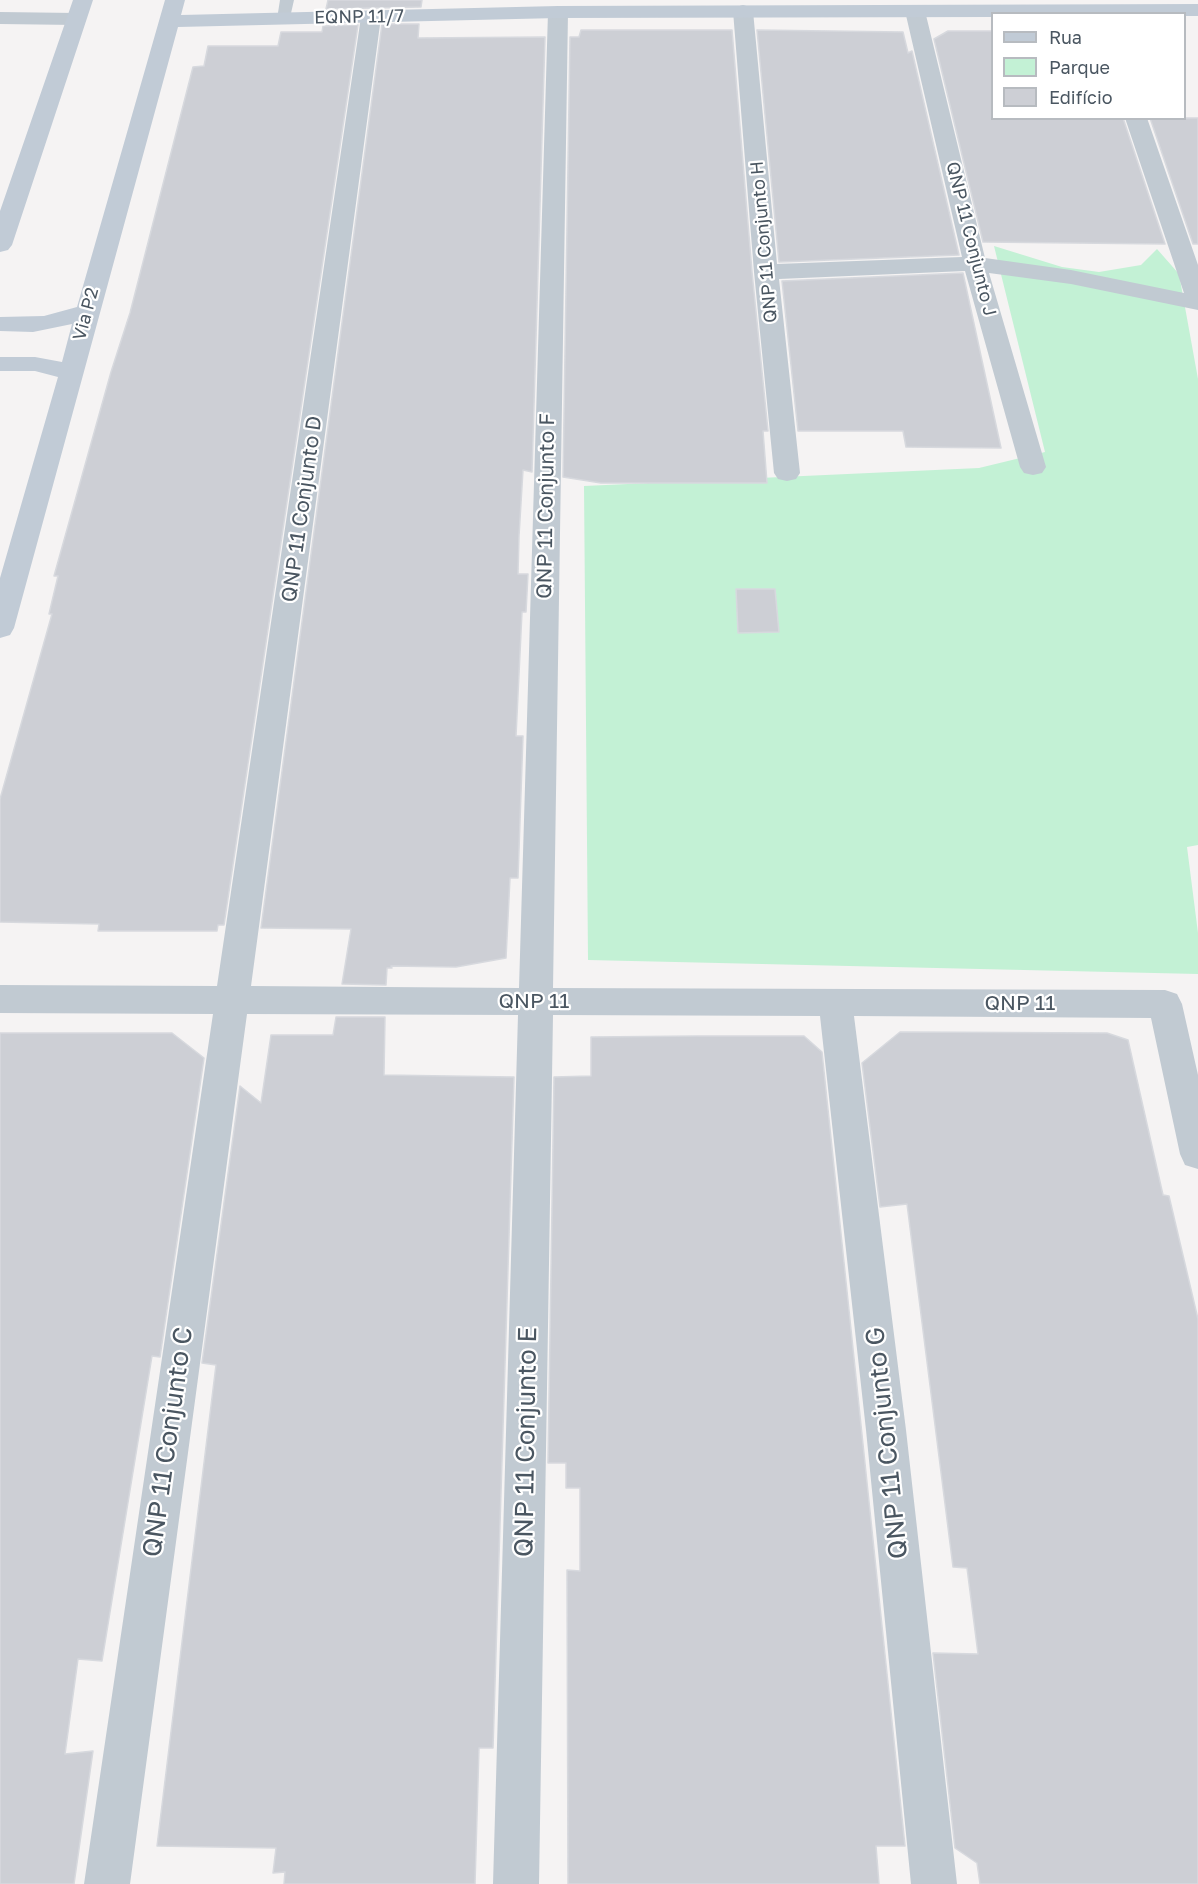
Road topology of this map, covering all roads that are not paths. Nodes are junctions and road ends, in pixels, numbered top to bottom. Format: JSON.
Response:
{"nodes":[{"id":1,"x":286,"y":9,"type":"edge"},
{"id":2,"x":79,"y":10,"type":"edge"},
{"id":3,"x":172,"y":10,"type":"edge"},
{"id":4,"x":1198,"y":10,"type":"edge"},
{"id":5,"x":743,"y":11,"type":"junction"},
{"id":6,"x":915,"y":11,"type":"junction"},
{"id":7,"x":558,"y":12,"type":"junction"},
{"id":8,"x":1100,"y":12,"type":"edge"},
{"id":9,"x":371,"y":17,"type":"junction"},
{"id":10,"x":0,"y":18,"type":"edge"},
{"id":11,"x":1137,"y":120,"type":"edge"},
{"id":12,"x":0,"y":245,"type":"edge"},
{"id":13,"x":975,"y":264,"type":"junction"},
{"id":14,"x":766,"y":272,"type":"junction"},
{"id":15,"x":1198,"y":302,"type":"edge"},
{"id":16,"x":87,"y":312,"type":"junction"},
{"id":17,"x":0,"y":324,"type":"edge"},
{"id":18,"x":0,"y":363,"type":"edge"},
{"id":19,"x":71,"y":372,"type":"junction"},
{"id":20,"x":1033,"y":466,"type":"dead end"},
{"id":21,"x":787,"y":472,"type":"dead end"},
{"id":22,"x":0,"y":628,"type":"edge"},
{"id":23,"x":0,"y":999,"type":"edge"},
{"id":24,"x":230,"y":1000,"type":"junction"},
{"id":25,"x":535,"y":1001,"type":"junction"},
{"id":26,"x":835,"y":1002,"type":"junction"},
{"id":27,"x":1188,"y":1061,"type":"edge"},
{"id":28,"x":1198,"y":1154,"type":"edge"},
{"id":29,"x":107,"y":1884,"type":"edge"},
{"id":30,"x":516,"y":1884,"type":"edge"},
{"id":31,"x":934,"y":1884,"type":"edge"}],
"edges":[{"from":1,"to":3,"type":"main road","name":"EQNP 11/7"},
{"from":1,"to":9,"type":"main road","name":"EQNP 11/7"},
{"from":2,"to":10,"type":"street"},
{"from":2,"to":12,"type":"main road"},
{"from":3,"to":16,"type":"main road","name":"Via P2"},
{"from":4,"to":8,"type":"main road","name":"EQNP 11/7"},
{"from":5,"to":6,"type":"main road","name":"EQNP 11/7"},
{"from":5,"to":7,"type":"main road","name":"EQNP 11/7"},
{"from":5,"to":14,"type":"street","name":"QNP 11 Conjunto H"},
{"from":6,"to":8,"type":"main road","name":"EQNP 11/7"},
{"from":6,"to":13,"type":"street","name":"QNP 11 Conjunto J"},
{"from":7,"to":9,"type":"main road","name":"EQNP 11/7"},
{"from":7,"to":25,"type":"street","name":"QNP 11 Conjunto F"},
{"from":9,"to":24,"type":"street","name":"QNP 11 Conjunto D"},
{"from":11,"to":15,"type":"street"},
{"from":13,"to":14,"type":"street"},
{"from":13,"to":15,"type":"street"},
{"from":13,"to":20,"type":"street","name":"QNP 11 Conjunto J"},
{"from":14,"to":21,"type":"street","name":"QNP 11 Conjunto H"},
{"from":16,"to":17,"type":"main road"},
{"from":16,"to":19,"type":"main road","name":"Via P2"},
{"from":18,"to":19,"type":"main road"},
{"from":19,"to":22,"type":"main road","name":"Via P2"},
{"from":23,"to":24,"type":"street","name":"QNP 11"},
{"from":24,"to":25,"type":"street","name":"QNP 11"},
{"from":24,"to":29,"type":"street","name":"QNP 11 Conjunto C"},
{"from":25,"to":26,"type":"street","name":"QNP 11"},
{"from":25,"to":30,"type":"street","name":"QNP 11 Conjunto E"},
{"from":26,"to":27,"type":"street","name":"QNP 11"},
{"from":26,"to":31,"type":"street","name":"QNP 11 Conjunto G"},
{"from":27,"to":28,"type":"street"}]}
